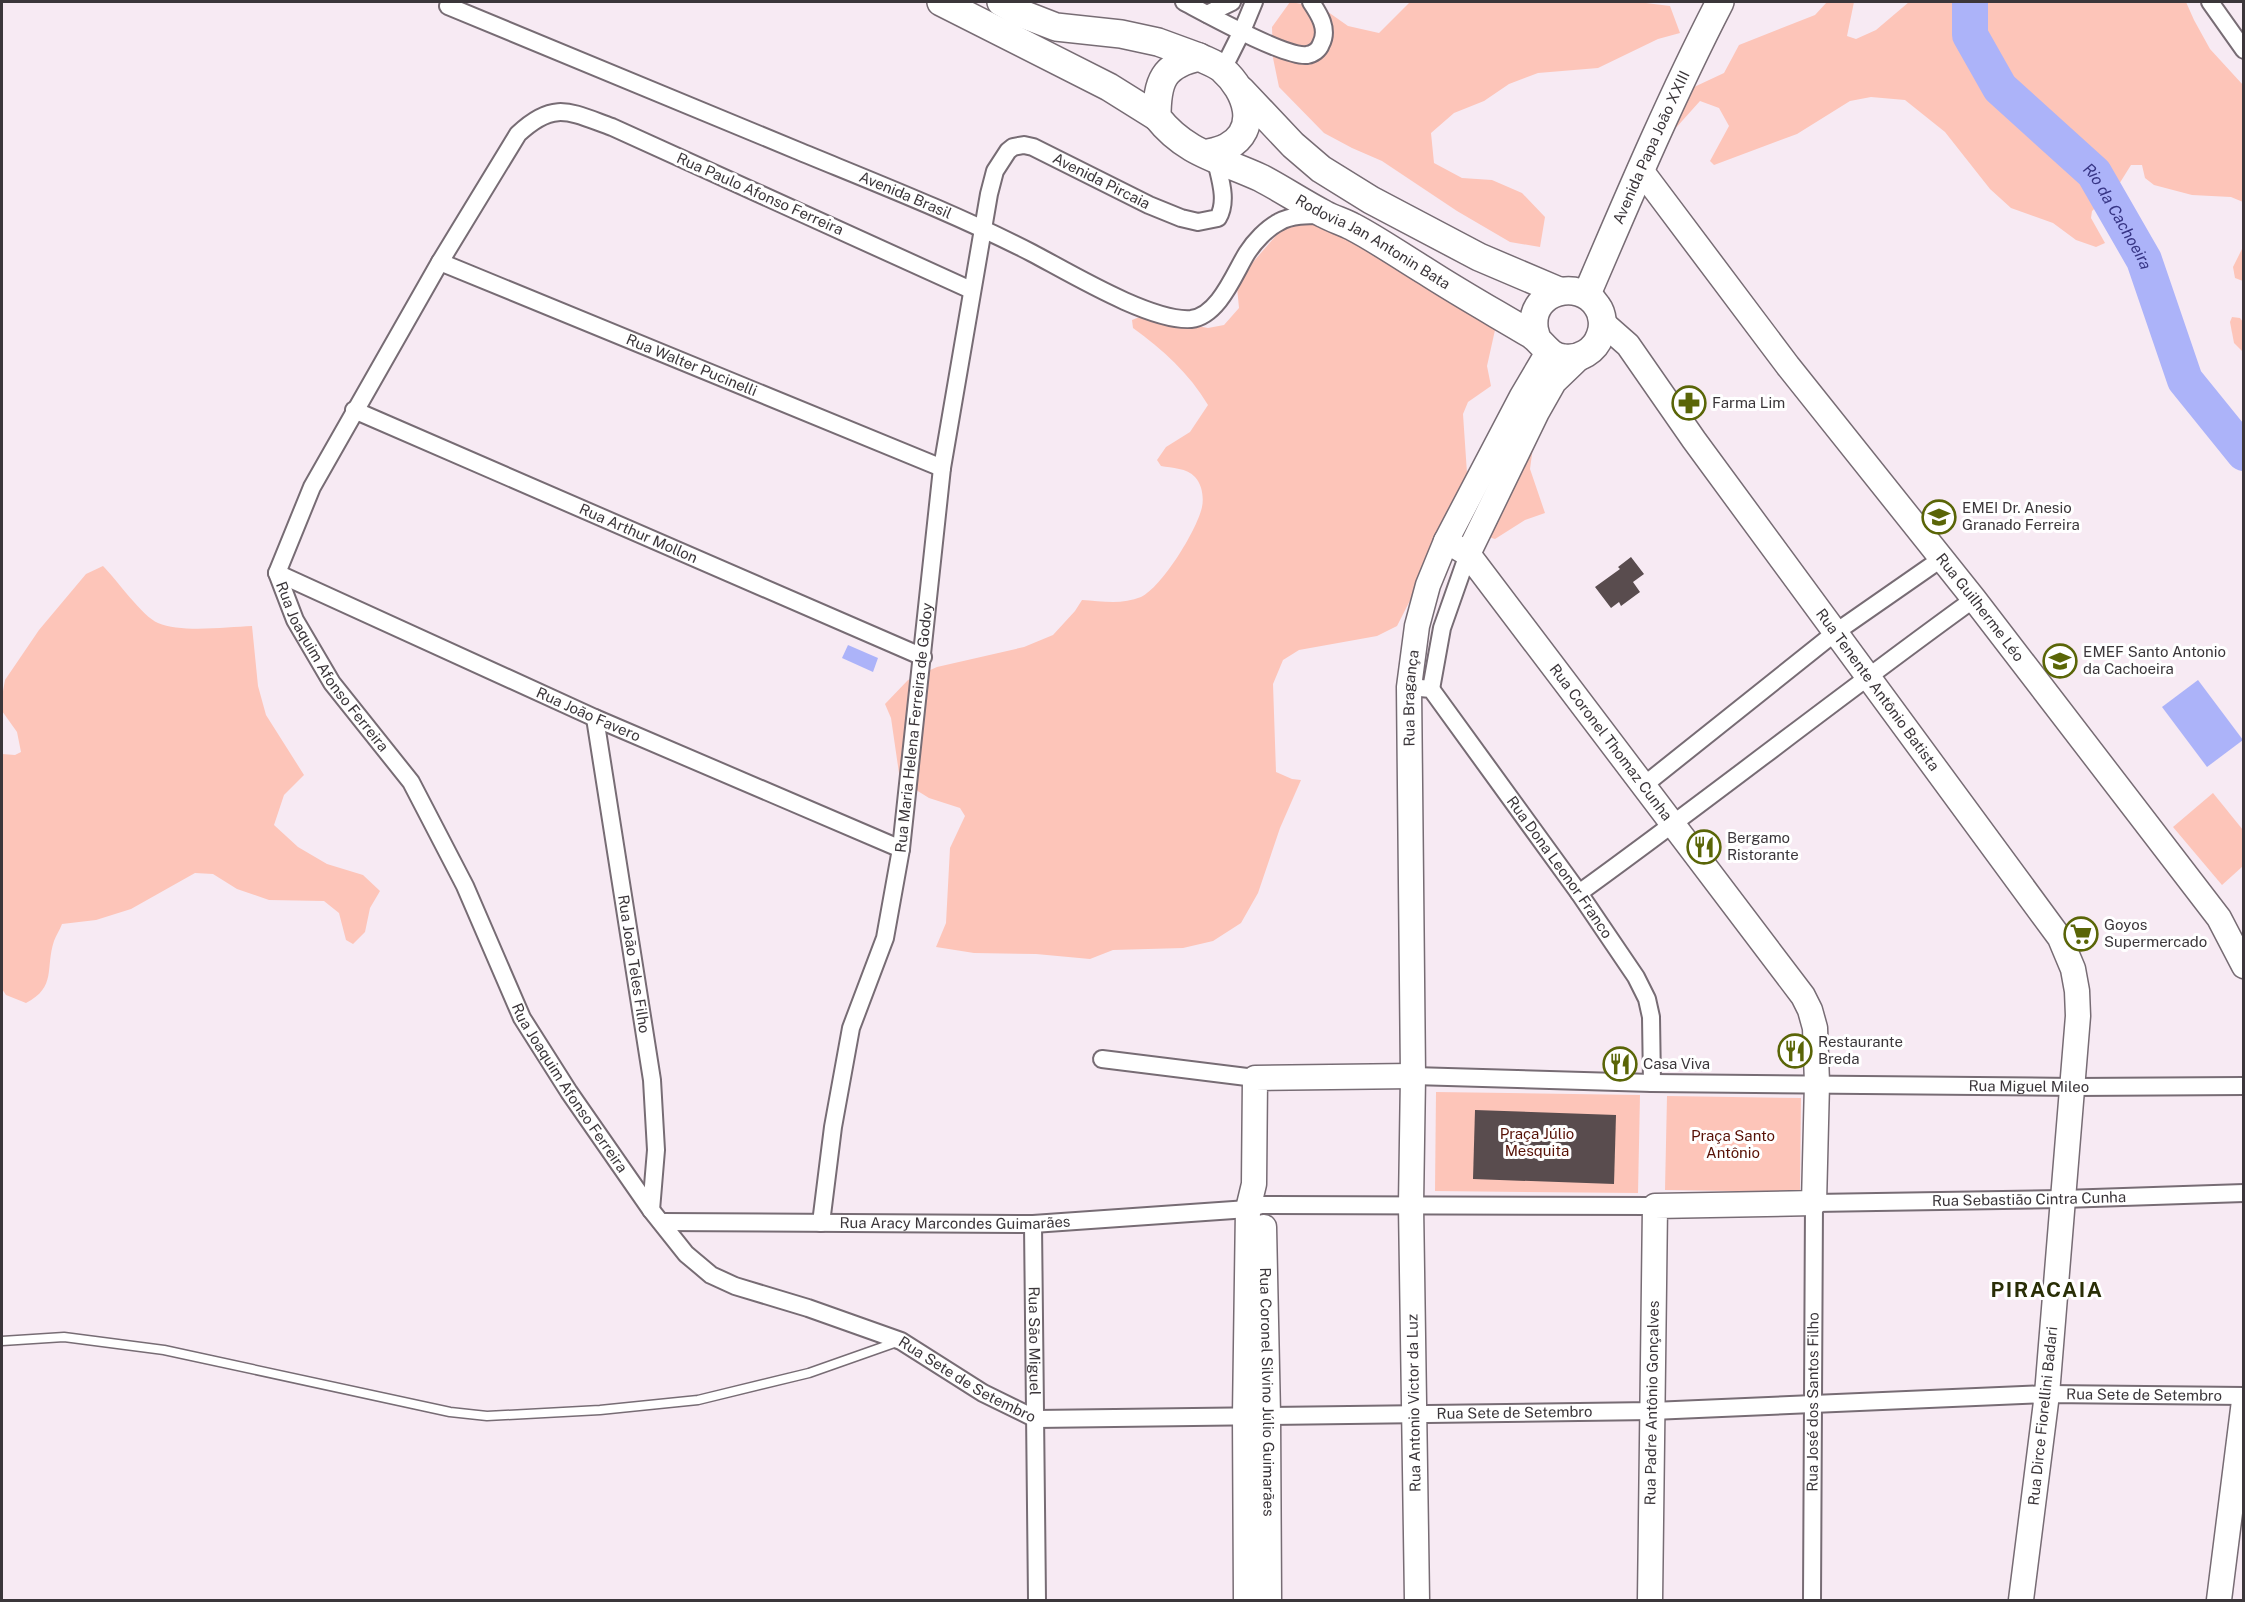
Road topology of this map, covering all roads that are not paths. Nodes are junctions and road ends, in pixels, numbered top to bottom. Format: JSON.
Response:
{"nodes":[{"id":1,"x":941,"y":2,"type":"edge"},
{"id":2,"x":1001,"y":2,"type":"edge"},
{"id":3,"x":1184,"y":2,"type":"edge"},
{"id":4,"x":1232,"y":2,"type":"edge"},
{"id":5,"x":1254,"y":2,"type":"edge"},
{"id":6,"x":1311,"y":2,"type":"edge"},
{"id":7,"x":1720,"y":2,"type":"edge"},
{"id":8,"x":2210,"y":2,"type":"edge"},
{"id":9,"x":448,"y":6,"type":"dead end"},
{"id":10,"x":1207,"y":14,"type":"junction"},
{"id":11,"x":1242,"y":31,"type":"junction"},
{"id":12,"x":2244,"y":50,"type":"edge"},
{"id":13,"x":1199,"y":57,"type":"junction"},
{"id":14,"x":1223,"y":69,"type":"junction"},
{"id":15,"x":1240,"y":89,"type":"junction"},
{"id":16,"x":546,"y":113,"type":"joint"},
{"id":17,"x":1157,"y":117,"type":"junction"},
{"id":18,"x":1210,"y":157,"type":"junction"},
{"id":19,"x":1640,"y":169,"type":"junction"},
{"id":20,"x":1325,"y":214,"type":"junction"},
{"id":21,"x":982,"y":228,"type":"junction"},
{"id":22,"x":440,"y":262,"type":"junction"},
{"id":23,"x":971,"y":290,"type":"junction"},
{"id":24,"x":1558,"y":291,"type":"junction"},
{"id":25,"x":1587,"y":294,"type":"junction"},
{"id":26,"x":1603,"y":323,"type":"junction"},
{"id":27,"x":1543,"y":346,"type":"junction"},
{"id":28,"x":1580,"y":357,"type":"junction"},
{"id":29,"x":354,"y":410,"type":"junction"},
{"id":30,"x":942,"y":468,"type":"junction"},
{"id":31,"x":1446,"y":541,"type":"junction"},
{"id":32,"x":1468,"y":554,"type":"junction"},
{"id":33,"x":1941,"y":559,"type":"junction"},
{"id":34,"x":277,"y":573,"type":"junction"},
{"id":35,"x":1974,"y":598,"type":"junction"},
{"id":36,"x":1836,"y":632,"type":"junction"},
{"id":37,"x":923,"y":657,"type":"junction"},
{"id":38,"x":1867,"y":676,"type":"junction"},
{"id":39,"x":1420,"y":688,"type":"junction"},
{"id":40,"x":595,"y":718,"type":"junction"},
{"id":41,"x":1643,"y":786,"type":"junction"},
{"id":42,"x":1674,"y":824,"type":"junction"},
{"id":43,"x":901,"y":849,"type":"junction"},
{"id":44,"x":1579,"y":893,"type":"junction"},
{"id":45,"x":2244,"y":966,"type":"edge"},
{"id":46,"x":1102,"y":1059,"type":"dead end"},
{"id":47,"x":1413,"y":1076,"type":"junction"},
{"id":48,"x":1255,"y":1077,"type":"junction"},
{"id":49,"x":1653,"y":1083,"type":"junction"},
{"id":50,"x":1817,"y":1083,"type":"junction"},
{"id":51,"x":2244,"y":1086,"type":"edge"},
{"id":52,"x":2074,"y":1087,"type":"junction"},
{"id":53,"x":2244,"y":1193,"type":"edge"},
{"id":54,"x":1254,"y":1199,"type":"junction"},
{"id":55,"x":2063,"y":1199,"type":"junction"},
{"id":56,"x":1814,"y":1203,"type":"junction"},
{"id":57,"x":1410,"y":1205,"type":"junction"},
{"id":58,"x":1655,"y":1206,"type":"junction"},
{"id":59,"x":656,"y":1216,"type":"junction"},
{"id":60,"x":821,"y":1223,"type":"junction"},
{"id":61,"x":1033,"y":1224,"type":"junction"},
{"id":62,"x":2,"y":1341,"type":"edge"},
{"id":63,"x":901,"y":1341,"type":"junction"},
{"id":64,"x":2047,"y":1394,"type":"junction"},
{"id":65,"x":2244,"y":1398,"type":"edge"},
{"id":66,"x":1813,"y":1403,"type":"junction"},
{"id":67,"x":1652,"y":1411,"type":"junction"},
{"id":68,"x":1415,"y":1413,"type":"junction"},
{"id":69,"x":1257,"y":1415,"type":"junction"},
{"id":70,"x":1036,"y":1419,"type":"junction"},
{"id":71,"x":1037,"y":1600,"type":"edge"},
{"id":72,"x":1246,"y":1600,"type":"edge"},
{"id":73,"x":1269,"y":1600,"type":"edge"},
{"id":74,"x":1417,"y":1600,"type":"edge"},
{"id":75,"x":1650,"y":1600,"type":"edge"},
{"id":76,"x":1812,"y":1600,"type":"edge"},
{"id":77,"x":2021,"y":1600,"type":"edge"},
{"id":78,"x":2219,"y":1600,"type":"edge"}],
"edges":[{"from":1,"to":17,"type":"main road"},
{"from":2,"to":13,"type":"main road"},
{"from":3,"to":10,"type":"street"},
{"from":4,"to":10,"type":"street"},
{"from":5,"to":11,"type":"street"},
{"from":6,"to":11,"type":"street"},
{"from":7,"to":19,"type":"main road","name":"Avenida Papa João XXIII"},
{"from":8,"to":12,"type":"street"},
{"from":9,"to":21,"type":"street","name":"Avenida Brasil"},
{"from":10,"to":11,"type":"street"},
{"from":11,"to":14,"type":"street"},
{"from":13,"to":14,"type":"main road"},
{"from":13,"to":17,"type":"main road"},
{"from":14,"to":15,"type":"main road"},
{"from":15,"to":18,"type":"main road"},
{"from":15,"to":24,"type":"main road"},
{"from":16,"to":22,"type":"street","name":"Rua Joaquim Afonso Ferreira"},
{"from":16,"to":23,"type":"street","name":"Rua Paulo Afonso Ferreira"},
{"from":17,"to":18,"type":"main road"},
{"from":18,"to":20,"type":"main road","name":"Rodovia Jan Antonin Bata"},
{"from":18,"to":21,"type":"street","name":"Avenida Pircaia"},
{"from":19,"to":25,"type":"main road","name":"Avenida Papa João XXIII"},
{"from":19,"to":33,"type":"street","name":"Rua Guilherme Léo"},
{"from":20,"to":21,"type":"street","name":"Avenida Brasil"},
{"from":20,"to":27,"type":"main road","name":"Rodovia Jan Antonin Bata"},
{"from":21,"to":23,"type":"street","name":"Rua Maria Helena Ferreira de Godoy"},
{"from":22,"to":29,"type":"street","name":"Rua Joaquim Afonso Ferreira"},
{"from":22,"to":30,"type":"street","name":"Rua Walter Pucinelli"},
{"from":23,"to":30,"type":"street","name":"Rua Maria Helena Ferreira de Godoy"},
{"from":24,"to":25,"type":"main road"},
{"from":24,"to":27,"type":"main road"},
{"from":25,"to":26,"type":"main road"},
{"from":26,"to":28,"type":"main road"},
{"from":26,"to":36,"type":"street","name":"Rua Tenente Antônio Batista"},
{"from":27,"to":28,"type":"main road"},
{"from":27,"to":31,"type":"street","name":"Rua Bragança"},
{"from":28,"to":32,"type":"street","name":"Rua Bragança"},
{"from":29,"to":34,"type":"street","name":"Rua Joaquim Afonso Ferreira"},
{"from":29,"to":37,"type":"street","name":"Rua Arthur Mollon"},
{"from":30,"to":37,"type":"street","name":"Rua Maria Helena Ferreira de Godoy"},
{"from":31,"to":32,"type":"street","name":"Rua Coronel Thomaz Cunha"},
{"from":31,"to":39,"type":"street","name":"Rua Bragança"},
{"from":32,"to":39,"type":"street","name":"Rua Bragança"},
{"from":32,"to":41,"type":"street","name":"Rua Coronel Thomaz Cunha"},
{"from":33,"to":35,"type":"street","name":"Rua Guilherme Léo"},
{"from":33,"to":36,"type":"street"},
{"from":34,"to":40,"type":"street","name":"Rua João Favero"},
{"from":34,"to":59,"type":"street","name":"Rua Joaquim Afonso Ferreira"},
{"from":35,"to":38,"type":"street"},
{"from":35,"to":45,"type":"street","name":"Rua Guilherme Léo"},
{"from":36,"to":38,"type":"street","name":"Rua Tenente Antônio Batista"},
{"from":36,"to":41,"type":"street"},
{"from":37,"to":43,"type":"street","name":"Rua Maria Helena Ferreira de Godoy"},
{"from":38,"to":42,"type":"street"},
{"from":38,"to":52,"type":"street","name":"Rua Tenente Antônio Batista"},
{"from":39,"to":44,"type":"street","name":"Rua Dona Leonor Franco"},
{"from":39,"to":47,"type":"street","name":"Rua Bragança"},
{"from":40,"to":43,"type":"street","name":"Rua João Favero"},
{"from":40,"to":59,"type":"street","name":"Rua João Teles Filho"},
{"from":41,"to":42,"type":"street","name":"Rua Coronel Thomaz Cunha"},
{"from":42,"to":44,"type":"street"},
{"from":42,"to":50,"type":"street","name":"Rua Coronel Thomaz Cunha"},
{"from":43,"to":60,"type":"street","name":"Rua Maria Helena Ferreira de Godoy"},
{"from":44,"to":49,"type":"street","name":"Rua Dona Leonor Franco"},
{"from":46,"to":48,"type":"street"},
{"from":47,"to":48,"type":"street"},
{"from":47,"to":49,"type":"street"},
{"from":47,"to":57,"type":"street"},
{"from":48,"to":54,"type":"street","name":"Rua Coronel Silvino Júlio Guimarães"},
{"from":49,"to":50,"type":"street"},
{"from":50,"to":52,"type":"street","name":"Rua Miguel Mileo"},
{"from":50,"to":56,"type":"street"},
{"from":51,"to":52,"type":"street","name":"Rua Miguel Mileo"},
{"from":52,"to":55,"type":"street","name":"Rua Dirce Fiorellini Badari"},
{"from":53,"to":55,"type":"street","name":"Rua Sebastião Cintra Cunha"},
{"from":54,"to":57,"type":"street","name":"Rua Aracy Marcondes Guimarães"},
{"from":54,"to":61,"type":"street","name":"Rua Aracy Marcondes Guimarães"},
{"from":54,"to":69,"type":"street","name":"Rua Coronel Silvino Júlio Guimarães"},
{"from":55,"to":56,"type":"street","name":"Rua Sebastião Cintra Cunha"},
{"from":55,"to":64,"type":"street","name":"Rua Dirce Fiorellini Badari"},
{"from":56,"to":58,"type":"street"},
{"from":56,"to":66,"type":"street","name":"Rua José dos Santos Filho"},
{"from":57,"to":58,"type":"street"},
{"from":57,"to":68,"type":"street","name":"Rua Antonio Victor da Luz"},
{"from":58,"to":67,"type":"street","name":"Rua Padre Antônio Gonçalves"},
{"from":59,"to":60,"type":"street","name":"Rua Aracy Marcondes Guimarães"},
{"from":59,"to":63,"type":"street","name":"Rua Sete de Setembro"},
{"from":60,"to":61,"type":"street","name":"Rua Aracy Marcondes Guimarães"},
{"from":61,"to":70,"type":"street","name":"Rua São Miguel"},
{"from":62,"to":63,"type":"lane"},
{"from":63,"to":70,"type":"street","name":"Rua Sete de Setembro"},
{"from":64,"to":65,"type":"street","name":"Rua Sete de Setembro"},
{"from":64,"to":66,"type":"street","name":"Rua Sete de Setembro"},
{"from":64,"to":77,"type":"street","name":"Rua Dirce Fiorellini Badari"},
{"from":65,"to":78,"type":"street"},
{"from":66,"to":67,"type":"street","name":"Rua Sete de Setembro"},
{"from":66,"to":76,"type":"street","name":"Rua José dos Santos Filho"},
{"from":67,"to":68,"type":"street","name":"Rua Sete de Setembro"},
{"from":67,"to":75,"type":"street","name":"Rua Padre Antônio Gonçalves"},
{"from":68,"to":69,"type":"street","name":"Rua Sete de Setembro"},
{"from":68,"to":74,"type":"street","name":"Rua Antonio Victor da Luz"},
{"from":69,"to":70,"type":"street","name":"Rua Sete de Setembro"},
{"from":69,"to":72,"type":"street","name":"Rua Coronel Silvino Júlio Guimarães"},
{"from":69,"to":73,"type":"street","name":"Rua Coronel Silvino Júlio Guimarães"},
{"from":70,"to":71,"type":"street","name":"Rua São Miguel"}]}
